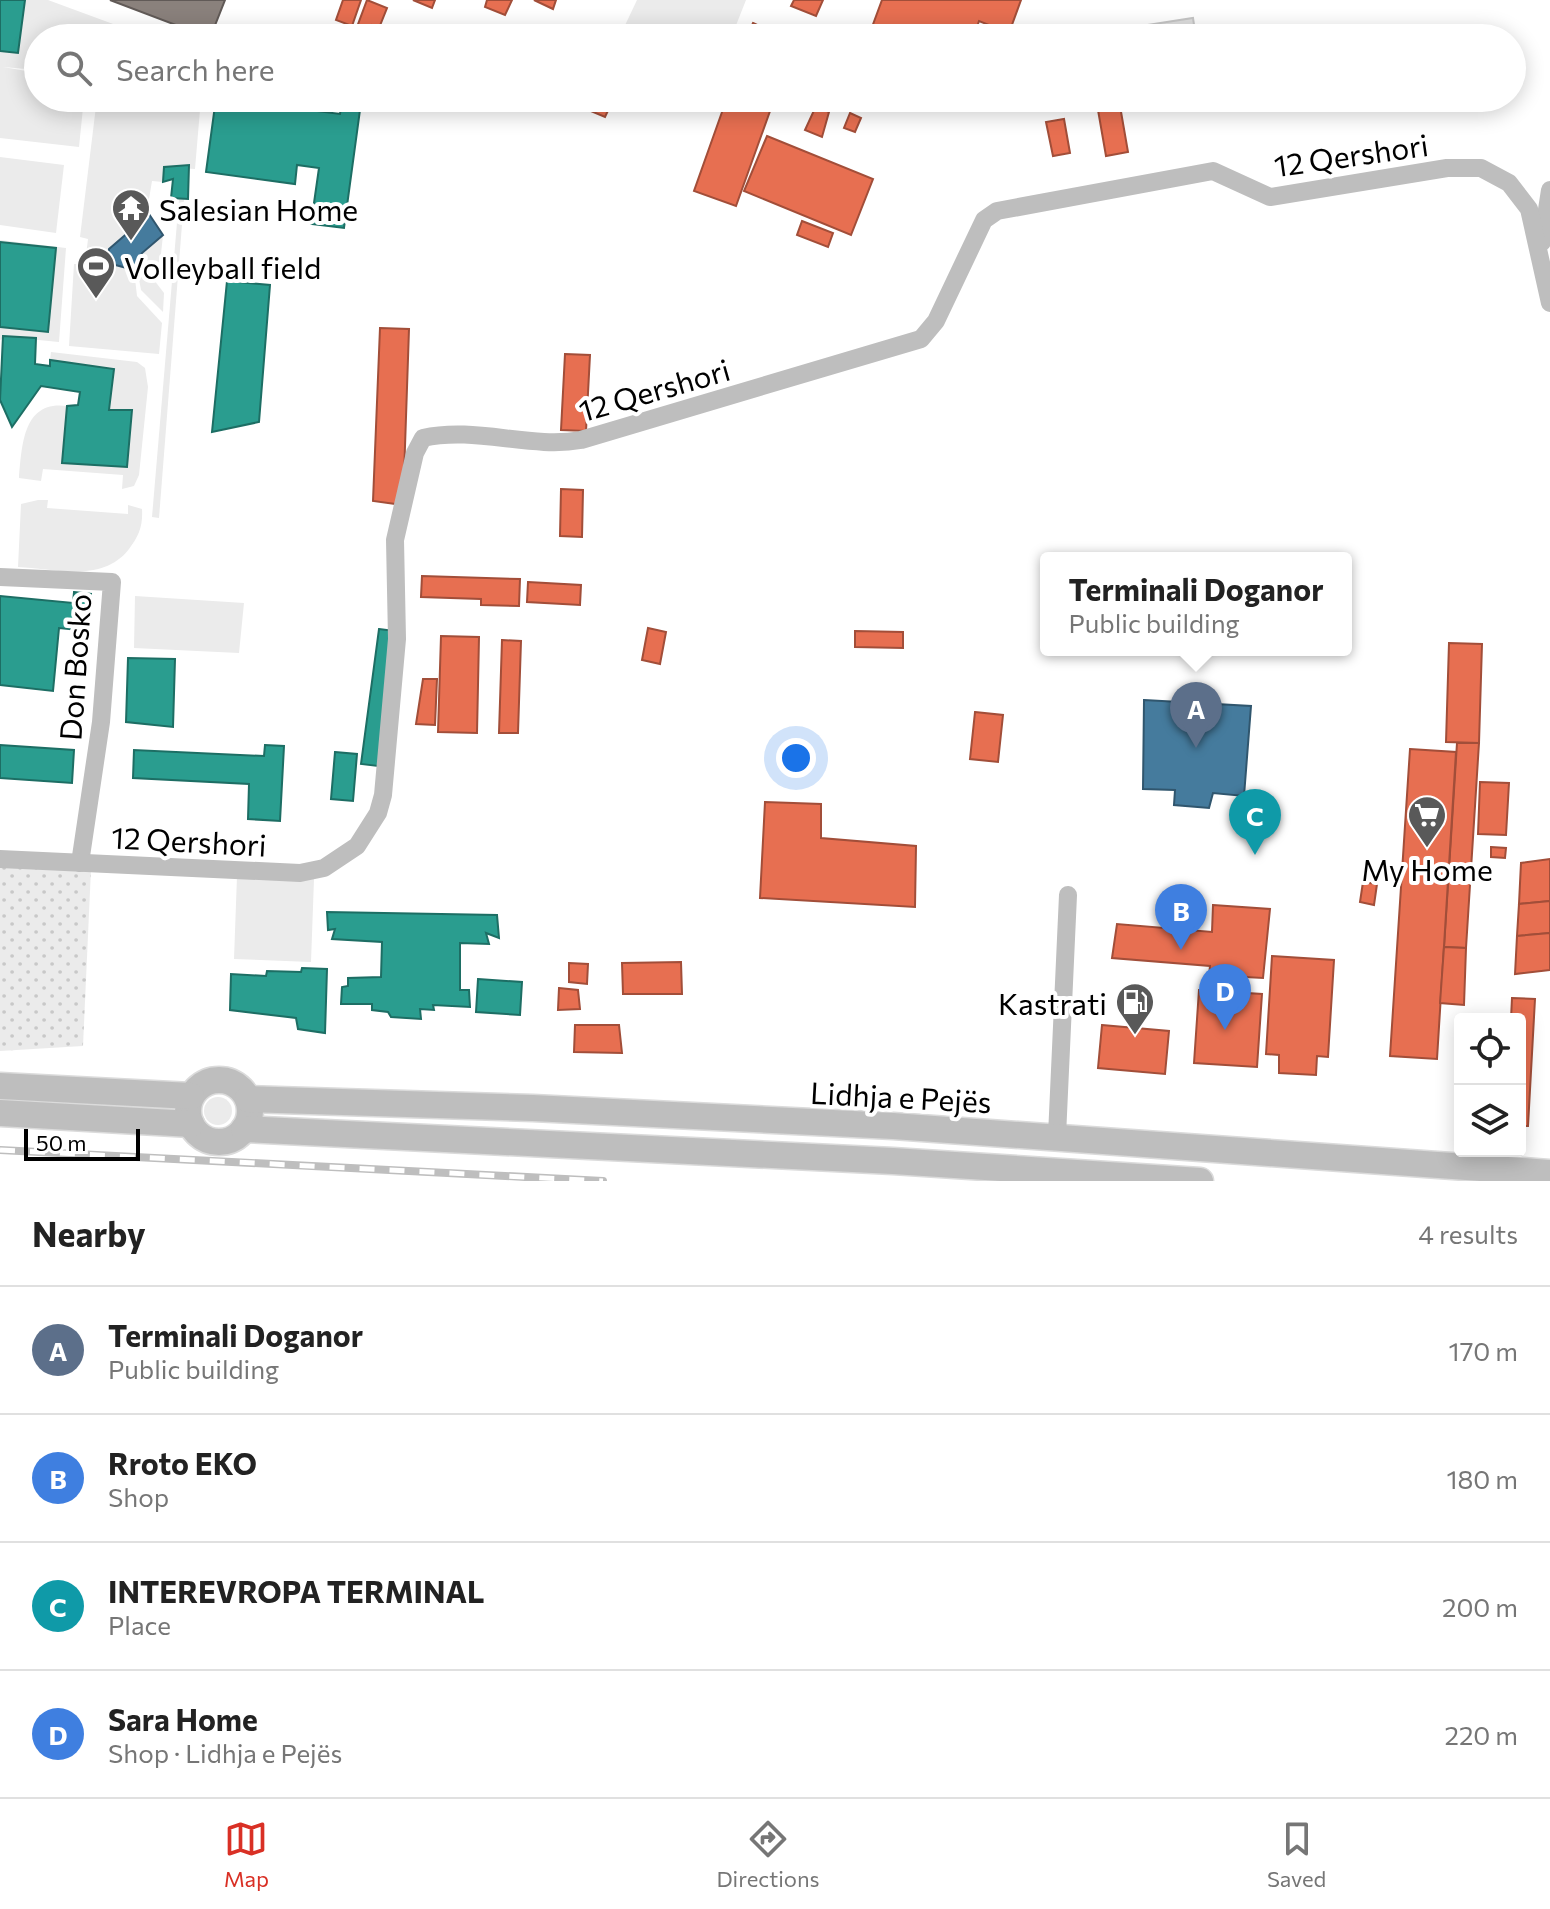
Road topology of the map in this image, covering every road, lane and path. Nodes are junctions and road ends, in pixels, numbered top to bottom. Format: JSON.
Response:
{"nodes":[{"id":1,"x":1550,"y":190,"type":"edge"},
{"id":2,"x":1538,"y":255,"type":"junction"},
{"id":3,"x":1550,"y":303,"type":"edge"},
{"id":4,"x":0,"y":577,"type":"edge"},
{"id":5,"x":0,"y":859,"type":"edge"},
{"id":6,"x":80,"y":863,"type":"junction"},
{"id":7,"x":1068,"y":895,"type":"dead end"},
{"id":8,"x":0,"y":1086,"type":"edge"},
{"id":9,"x":191,"y":1096,"type":"junction"},
{"id":10,"x":248,"y":1099,"type":"junction"},
{"id":11,"x":0,"y":1113,"type":"edge"},
{"id":12,"x":191,"y":1124,"type":"junction"},
{"id":13,"x":244,"y":1129,"type":"junction"},
{"id":14,"x":1057,"y":1136,"type":"junction"},
{"id":15,"x":1550,"y":1173,"type":"edge"},
{"id":16,"x":1200,"y":1181,"type":"edge"}],
"edges":[{"from":1,"to":2,"type":"street"},
{"from":2,"to":3,"type":"street"},
{"from":2,"to":6,"type":"street","name":"12 Qershori"},
{"from":4,"to":6,"type":"street","name":"Don Bosko"},
{"from":5,"to":6,"type":"street","name":"12 Qershori"},
{"from":7,"to":14,"type":"street"},
{"from":8,"to":9,"type":"highway"},
{"from":9,"to":10,"type":"highway"},
{"from":9,"to":12,"type":"highway"},
{"from":10,"to":13,"type":"highway"},
{"from":10,"to":14,"type":"highway","name":"Lidhja e Pejës"},
{"from":11,"to":12,"type":"highway"},
{"from":12,"to":13,"type":"highway"},
{"from":13,"to":16,"type":"highway"},
{"from":14,"to":15,"type":"highway","name":"Lidhja e Pejës"}]}
